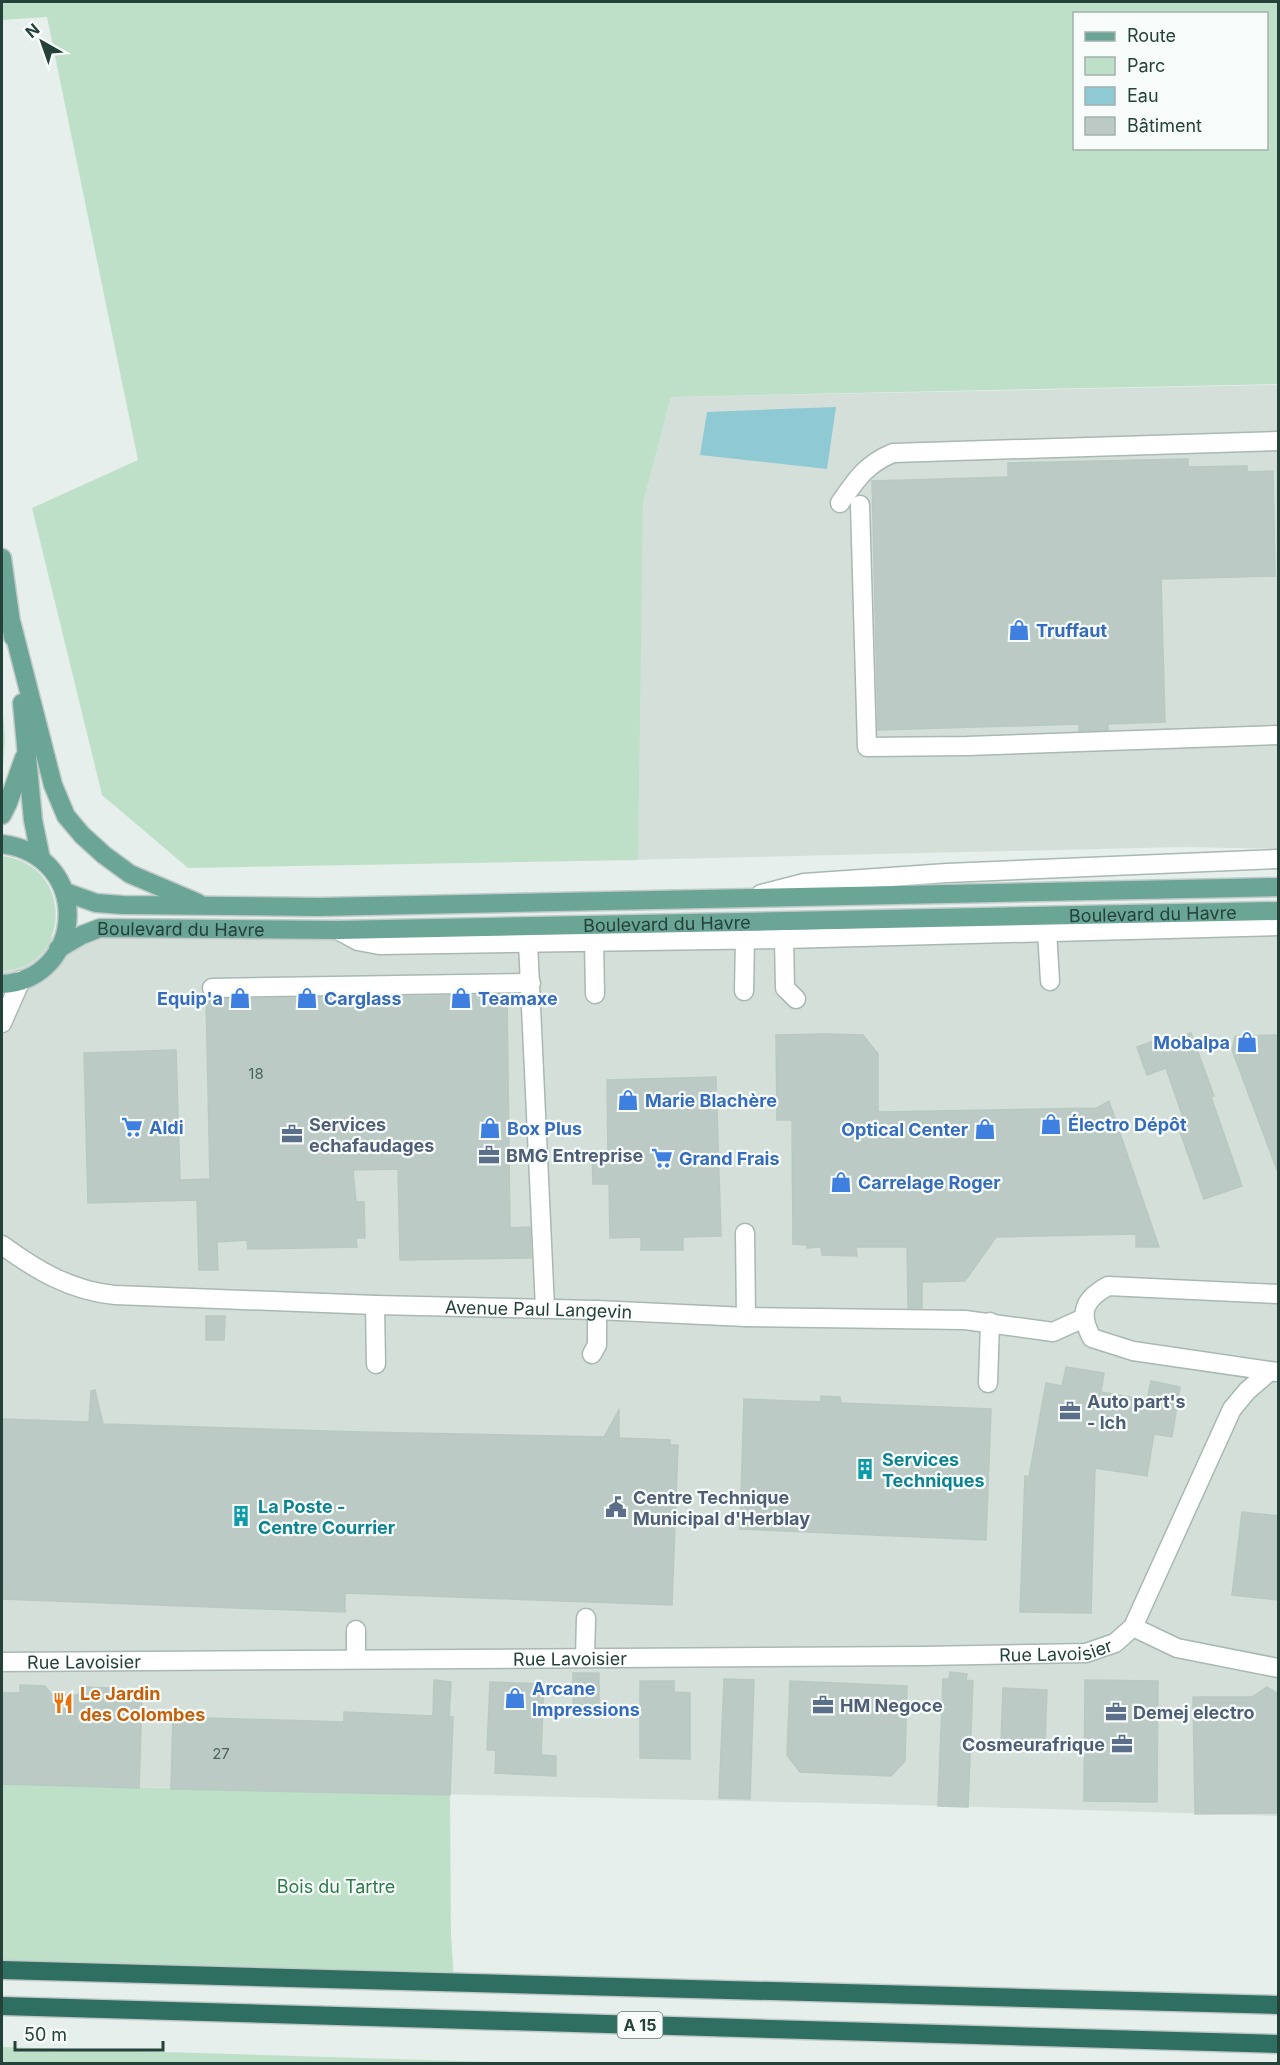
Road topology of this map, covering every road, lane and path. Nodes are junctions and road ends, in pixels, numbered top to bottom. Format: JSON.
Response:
{"nodes":[{"id":1,"x":1278,"y":441,"type":"edge"},
{"id":2,"x":840,"y":503,"type":"dead end"},
{"id":3,"x":860,"y":505,"type":"dead end"},
{"id":4,"x":2,"y":558,"type":"edge"},
{"id":5,"x":12,"y":625,"type":"junction"},
{"id":6,"x":1278,"y":735,"type":"edge"},
{"id":7,"x":27,"y":751,"type":"junction"},
{"id":8,"x":2,"y":815,"type":"edge"},
{"id":9,"x":2,"y":844,"type":"edge"},
{"id":10,"x":41,"y":859,"type":"junction"},
{"id":11,"x":1278,"y":859,"type":"edge"},
{"id":12,"x":1278,"y":887,"type":"edge"},
{"id":13,"x":65,"y":892,"type":"junction"},
{"id":14,"x":748,"y":898,"type":"junction"},
{"id":15,"x":205,"y":906,"type":"junction"},
{"id":16,"x":1278,"y":910,"type":"edge"},
{"id":17,"x":1278,"y":926,"type":"edge"},
{"id":18,"x":338,"y":930,"type":"junction"},
{"id":19,"x":1047,"y":931,"type":"junction"},
{"id":20,"x":745,"y":939,"type":"junction"},
{"id":21,"x":784,"y":939,"type":"junction"},
{"id":22,"x":594,"y":941,"type":"junction"},
{"id":23,"x":528,"y":942,"type":"junction"},
{"id":24,"x":58,"y":949,"type":"junction"},
{"id":25,"x":21,"y":980,"type":"junction"},
{"id":26,"x":1050,"y":981,"type":"dead end"},
{"id":27,"x":531,"y":983,"type":"junction"},
{"id":28,"x":2,"y":984,"type":"edge"},
{"id":29,"x":213,"y":988,"type":"dead end"},
{"id":30,"x":744,"y":991,"type":"dead end"},
{"id":31,"x":595,"y":994,"type":"dead end"},
{"id":32,"x":796,"y":999,"type":"dead end"},
{"id":33,"x":2,"y":1023,"type":"edge"},
{"id":34,"x":745,"y":1233,"type":"dead end"},
{"id":35,"x":2,"y":1245,"type":"edge"},
{"id":36,"x":1278,"y":1294,"type":"edge"},
{"id":37,"x":375,"y":1305,"type":"junction"},
{"id":38,"x":545,"y":1308,"type":"junction"},
{"id":39,"x":597,"y":1310,"type":"junction"},
{"id":40,"x":746,"y":1317,"type":"junction"},
{"id":41,"x":1084,"y":1318,"type":"junction"},
{"id":42,"x":990,"y":1322,"type":"junction"},
{"id":43,"x":592,"y":1354,"type":"dead end"},
{"id":44,"x":376,"y":1364,"type":"dead end"},
{"id":45,"x":1274,"y":1372,"type":"edge"},
{"id":46,"x":988,"y":1383,"type":"dead end"},
{"id":47,"x":586,"y":1618,"type":"dead end"},
{"id":48,"x":1132,"y":1627,"type":"junction"},
{"id":49,"x":356,"y":1630,"type":"dead end"},
{"id":50,"x":585,"y":1658,"type":"junction"},
{"id":51,"x":356,"y":1659,"type":"junction"},
{"id":52,"x":2,"y":1662,"type":"edge"},
{"id":53,"x":1278,"y":1668,"type":"edge"},
{"id":54,"x":2,"y":1970,"type":"edge"},
{"id":55,"x":1278,"y":2005,"type":"edge"},
{"id":56,"x":2,"y":2006,"type":"edge"},
{"id":57,"x":1278,"y":2044,"type":"edge"}],
"edges":[{"from":1,"to":2,"type":"street"},
{"from":3,"to":6,"type":"street"},
{"from":4,"to":5,"type":"main road"},
{"from":5,"to":7,"type":"main road"},
{"from":5,"to":15,"type":"main road"},
{"from":7,"to":8,"type":"main road"},
{"from":7,"to":10,"type":"main road"},
{"from":9,"to":10,"type":"main road","name":"Boulevard du Havre"},
{"from":10,"to":13,"type":"main road","name":"Boulevard du Havre"},
{"from":11,"to":14,"type":"street"},
{"from":12,"to":14,"type":"main road","name":"Boulevard du Havre"},
{"from":13,"to":15,"type":"main road","name":"Boulevard du Havre"},
{"from":13,"to":24,"type":"main road","name":"Boulevard du Havre"},
{"from":14,"to":15,"type":"main road","name":"Boulevard du Havre"},
{"from":16,"to":18,"type":"main road","name":"Boulevard du Havre"},
{"from":17,"to":19,"type":"street"},
{"from":18,"to":23,"type":"street"},
{"from":18,"to":24,"type":"main road","name":"Boulevard du Havre"},
{"from":19,"to":21,"type":"street"},
{"from":19,"to":26,"type":"street"},
{"from":20,"to":21,"type":"street"},
{"from":20,"to":22,"type":"street"},
{"from":20,"to":30,"type":"street"},
{"from":21,"to":32,"type":"street"},
{"from":22,"to":23,"type":"street"},
{"from":22,"to":31,"type":"street"},
{"from":23,"to":27,"type":"street"},
{"from":24,"to":25,"type":"main road","name":"Boulevard du Havre"},
{"from":25,"to":28,"type":"main road","name":"Boulevard du Havre"},
{"from":25,"to":33,"type":"street"},
{"from":27,"to":29,"type":"street"},
{"from":27,"to":38,"type":"street"},
{"from":34,"to":40,"type":"street"},
{"from":35,"to":37,"type":"street","name":"Avenue Paul Langevin"},
{"from":36,"to":41,"type":"street"},
{"from":37,"to":38,"type":"street","name":"Avenue Paul Langevin"},
{"from":37,"to":44,"type":"street"},
{"from":38,"to":39,"type":"street","name":"Avenue Paul Langevin"},
{"from":39,"to":40,"type":"street","name":"Avenue Paul Langevin"},
{"from":39,"to":43,"type":"street"},
{"from":40,"to":42,"type":"street","name":"Avenue Paul Langevin"},
{"from":41,"to":42,"type":"street","name":"Avenue Paul Langevin"},
{"from":41,"to":45,"type":"street"},
{"from":42,"to":46,"type":"street"},
{"from":45,"to":48,"type":"street","name":"Rue Lavoisier"},
{"from":47,"to":50,"type":"street"},
{"from":48,"to":50,"type":"street","name":"Rue Lavoisier"},
{"from":48,"to":53,"type":"street","name":"Rue Lavoisier"},
{"from":49,"to":51,"type":"street"},
{"from":50,"to":51,"type":"street","name":"Rue Lavoisier"},
{"from":51,"to":52,"type":"street","name":"Rue Lavoisier"},
{"from":54,"to":55,"type":"highway","number":"A 15"},
{"from":56,"to":57,"type":"highway","number":"A 15"}]}
